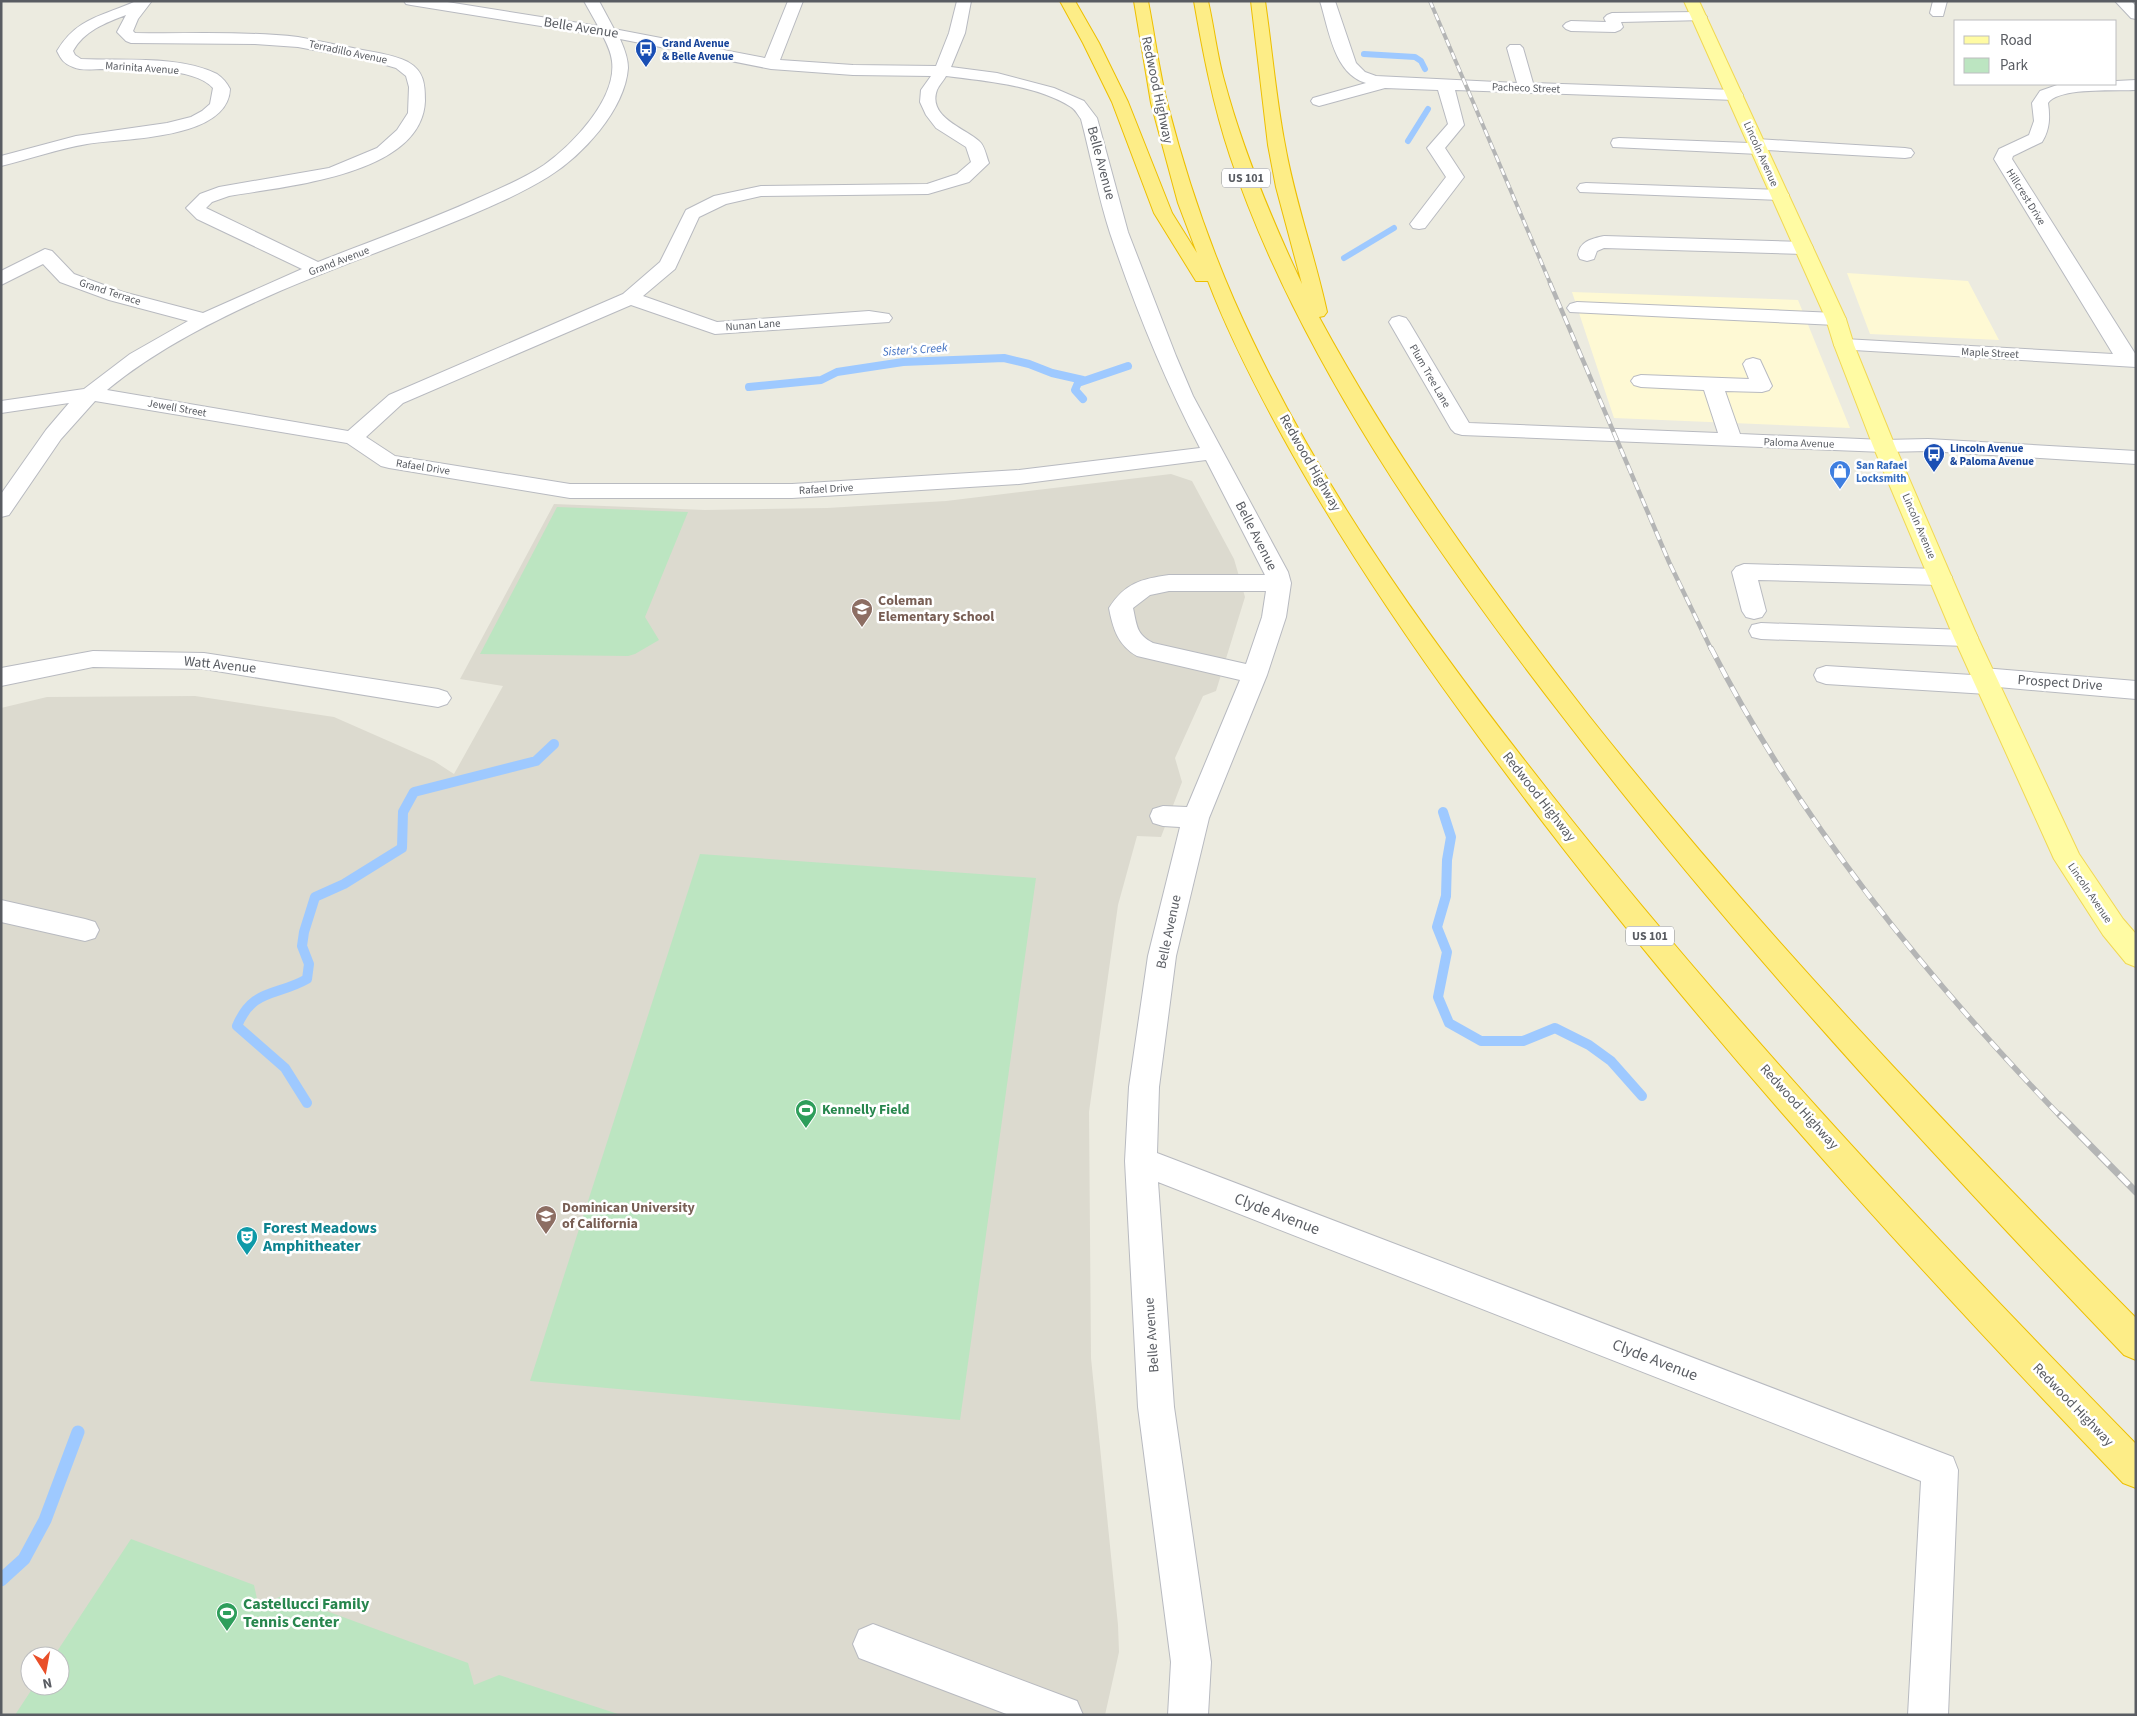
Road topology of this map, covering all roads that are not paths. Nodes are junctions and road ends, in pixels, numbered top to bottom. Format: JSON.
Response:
{"nodes":[{"id":1,"x":411,"y":1,"type":"edge"},
{"id":2,"x":591,"y":1,"type":"edge"},
{"id":3,"x":796,"y":1,"type":"edge"},
{"id":4,"x":964,"y":1,"type":"edge"},
{"id":5,"x":1067,"y":1,"type":"edge"},
{"id":6,"x":1141,"y":1,"type":"edge"},
{"id":7,"x":1201,"y":1,"type":"edge"},
{"id":8,"x":1258,"y":1,"type":"edge"},
{"id":9,"x":1327,"y":1,"type":"edge"},
{"id":10,"x":2122,"y":1,"type":"edge"},
{"id":11,"x":143,"y":3,"type":"edge"},
{"id":12,"x":1695,"y":9,"type":"edge"},
{"id":13,"x":2136,"y":15,"type":"edge"},
{"id":14,"x":1571,"y":26,"type":"dead end"},
{"id":15,"x":608,"y":32,"type":"junction"},
{"id":16,"x":1515,"y":48,"type":"dead end"},
{"id":17,"x":771,"y":64,"type":"junction"},
{"id":18,"x":942,"y":71,"type":"junction"},
{"id":19,"x":1385,"y":83,"type":"junction"},
{"id":20,"x":1445,"y":85,"type":"junction"},
{"id":21,"x":2136,"y":85,"type":"edge"},
{"id":22,"x":1526,"y":88,"type":"junction"},
{"id":23,"x":1735,"y":95,"type":"junction"},
{"id":24,"x":1319,"y":101,"type":"dead end"},
{"id":25,"x":1619,"y":143,"type":"dead end"},
{"id":26,"x":1758,"y":146,"type":"junction"},
{"id":27,"x":1904,"y":153,"type":"dead end"},
{"id":28,"x":1,"y":161,"type":"edge"},
{"id":29,"x":1586,"y":188,"type":"dead end"},
{"id":30,"x":1780,"y":195,"type":"junction"},
{"id":31,"x":1420,"y":224,"type":"dead end"},
{"id":32,"x":1804,"y":248,"type":"junction"},
{"id":33,"x":1587,"y":255,"type":"dead end"},
{"id":34,"x":318,"y":269,"type":"junction"},
{"id":35,"x":1,"y":279,"type":"edge"},
{"id":36,"x":630,"y":298,"type":"junction"},
{"id":37,"x":1577,"y":308,"type":"dead end"},
{"id":38,"x":882,"y":318,"type":"dead end"},
{"id":39,"x":204,"y":319,"type":"junction"},
{"id":40,"x":1836,"y":319,"type":"junction"},
{"id":41,"x":1399,"y":322,"type":"dead end"},
{"id":42,"x":1244,"y":341,"type":"junction"},
{"id":43,"x":1323,"y":343,"type":"junction"},
{"id":44,"x":1844,"y":345,"type":"junction"},
{"id":45,"x":2132,"y":361,"type":"edge"},
{"id":46,"x":1753,"y":364,"type":"dead end"},
{"id":47,"x":1641,"y":381,"type":"dead end"},
{"id":48,"x":1712,"y":384,"type":"junction"},
{"id":49,"x":90,"y":394,"type":"junction"},
{"id":50,"x":1,"y":407,"type":"edge"},
{"id":51,"x":1462,"y":430,"type":"joint"},
{"id":52,"x":353,"y":438,"type":"junction"},
{"id":53,"x":1731,"y":440,"type":"junction"},
{"id":54,"x":1884,"y":446,"type":"junction"},
{"id":55,"x":1213,"y":453,"type":"junction"},
{"id":56,"x":2136,"y":458,"type":"edge"},
{"id":57,"x":1,"y":510,"type":"edge"},
{"id":58,"x":1940,"y":577,"type":"junction"},
{"id":59,"x":1279,"y":583,"type":"junction"},
{"id":60,"x":1966,"y":638,"type":"junction"},
{"id":61,"x":1255,"y":675,"type":"junction"},
{"id":62,"x":1826,"y":675,"type":"dead end"},
{"id":63,"x":1,"y":677,"type":"edge"},
{"id":64,"x":1985,"y":681,"type":"junction"},
{"id":65,"x":2136,"y":690,"type":"edge"},
{"id":66,"x":438,"y":698,"type":"dead end"},
{"id":67,"x":1164,"y":816,"type":"dead end"},
{"id":68,"x":1196,"y":818,"type":"junction"},
{"id":69,"x":1,"y":912,"type":"edge"},
{"id":70,"x":84,"y":930,"type":"dead end"},
{"id":71,"x":2136,"y":955,"type":"edge"},
{"id":72,"x":1141,"y":1161,"type":"junction"},
{"id":73,"x":2136,"y":1343,"type":"edge"},
{"id":74,"x":2136,"y":1470,"type":"edge"},
{"id":75,"x":873,"y":1644,"type":"dead end"},
{"id":76,"x":1062,"y":1715,"type":"edge"},
{"id":77,"x":1188,"y":1715,"type":"edge"},
{"id":78,"x":1928,"y":1715,"type":"edge"}],
"edges":[{"from":1,"to":15,"type":"street","name":"Belle Avenue"},
{"from":2,"to":15,"type":"street","name":"Grand Avenue"},
{"from":3,"to":17,"type":"street"},
{"from":4,"to":18,"type":"street"},
{"from":5,"to":42,"type":"highway"},
{"from":6,"to":42,"type":"highway","name":"Redwood Highway","number":"US 101"},
{"from":7,"to":43,"type":"highway","number":"US 101"},
{"from":8,"to":43,"type":"highway"},
{"from":9,"to":19,"type":"street"},
{"from":10,"to":13,"type":"street"},
{"from":11,"to":28,"type":"street","name":"Marinita Avenue"},
{"from":11,"to":34,"type":"street","name":"Terradillo Avenue"},
{"from":12,"to":14,"type":"street"},
{"from":12,"to":23,"type":"main road","name":"Lincoln Avenue"},
{"from":15,"to":17,"type":"street","name":"Belle Avenue"},
{"from":15,"to":34,"type":"street","name":"Grand Avenue"},
{"from":16,"to":22,"type":"street"},
{"from":17,"to":18,"type":"street","name":"Belle Avenue"},
{"from":18,"to":36,"type":"street"},
{"from":18,"to":55,"type":"street","name":"Belle Avenue"},
{"from":19,"to":20,"type":"street","name":"Pacheco Street"},
{"from":19,"to":24,"type":"street","name":"Pacheco Street"},
{"from":20,"to":22,"type":"street","name":"Pacheco Street"},
{"from":20,"to":31,"type":"street"},
{"from":21,"to":45,"type":"street","name":"Hillcrest Drive"},
{"from":22,"to":23,"type":"street","name":"Pacheco Street"},
{"from":23,"to":26,"type":"main road","name":"Lincoln Avenue"},
{"from":25,"to":26,"type":"street"},
{"from":26,"to":27,"type":"street"},
{"from":26,"to":30,"type":"main road","name":"Lincoln Avenue"},
{"from":29,"to":30,"type":"street"},
{"from":30,"to":32,"type":"main road","name":"Lincoln Avenue"},
{"from":32,"to":33,"type":"street"},
{"from":32,"to":40,"type":"main road","name":"Lincoln Avenue"},
{"from":34,"to":39,"type":"street","name":"Grand Avenue"},
{"from":35,"to":39,"type":"street","name":"Grand Terrace"},
{"from":36,"to":38,"type":"street","name":"Nunan Lane"},
{"from":36,"to":52,"type":"street"},
{"from":37,"to":40,"type":"street"},
{"from":39,"to":49,"type":"street","name":"Grand Avenue"},
{"from":40,"to":44,"type":"main road","name":"Lincoln Avenue"},
{"from":41,"to":51,"type":"street","name":"Plum Tree Lane"},
{"from":42,"to":74,"type":"highway","name":"Redwood Highway","number":"US 101"},
{"from":43,"to":73,"type":"highway","number":"US 101"},
{"from":44,"to":45,"type":"street","name":"Maple Street"},
{"from":44,"to":54,"type":"main road","name":"Lincoln Avenue"},
{"from":46,"to":48,"type":"street"},
{"from":47,"to":48,"type":"street"},
{"from":48,"to":53,"type":"street"},
{"from":49,"to":50,"type":"street","name":"Jewell Street"},
{"from":49,"to":52,"type":"street","name":"Jewell Street"},
{"from":49,"to":57,"type":"street","name":"Grand Avenue"},
{"from":51,"to":53,"type":"street","name":"Paloma Avenue"},
{"from":52,"to":55,"type":"street","name":"Rafael Drive"},
{"from":53,"to":54,"type":"street","name":"Paloma Avenue"},
{"from":54,"to":56,"type":"street","name":"Paloma Avenue"},
{"from":54,"to":58,"type":"main road","name":"Lincoln Avenue"},
{"from":55,"to":59,"type":"street","name":"Belle Avenue"},
{"from":58,"to":60,"type":"main road","name":"Lincoln Avenue"},
{"from":58,"to":60,"type":"street"},
{"from":59,"to":61,"type":"street","name":"Belle Avenue"},
{"from":59,"to":61,"type":"street"},
{"from":60,"to":64,"type":"main road","name":"Lincoln Avenue"},
{"from":61,"to":68,"type":"street","name":"Belle Avenue"},
{"from":62,"to":64,"type":"street","name":"Prospect Drive"},
{"from":63,"to":66,"type":"street","name":"Watt Avenue"},
{"from":64,"to":65,"type":"street","name":"Prospect Drive"},
{"from":64,"to":71,"type":"main road","name":"Lincoln Avenue"},
{"from":67,"to":68,"type":"street"},
{"from":68,"to":72,"type":"street","name":"Belle Avenue"},
{"from":69,"to":70,"type":"street"},
{"from":72,"to":77,"type":"street","name":"Belle Avenue"},
{"from":72,"to":78,"type":"street","name":"Clyde Avenue"},
{"from":75,"to":76,"type":"street"}]}
